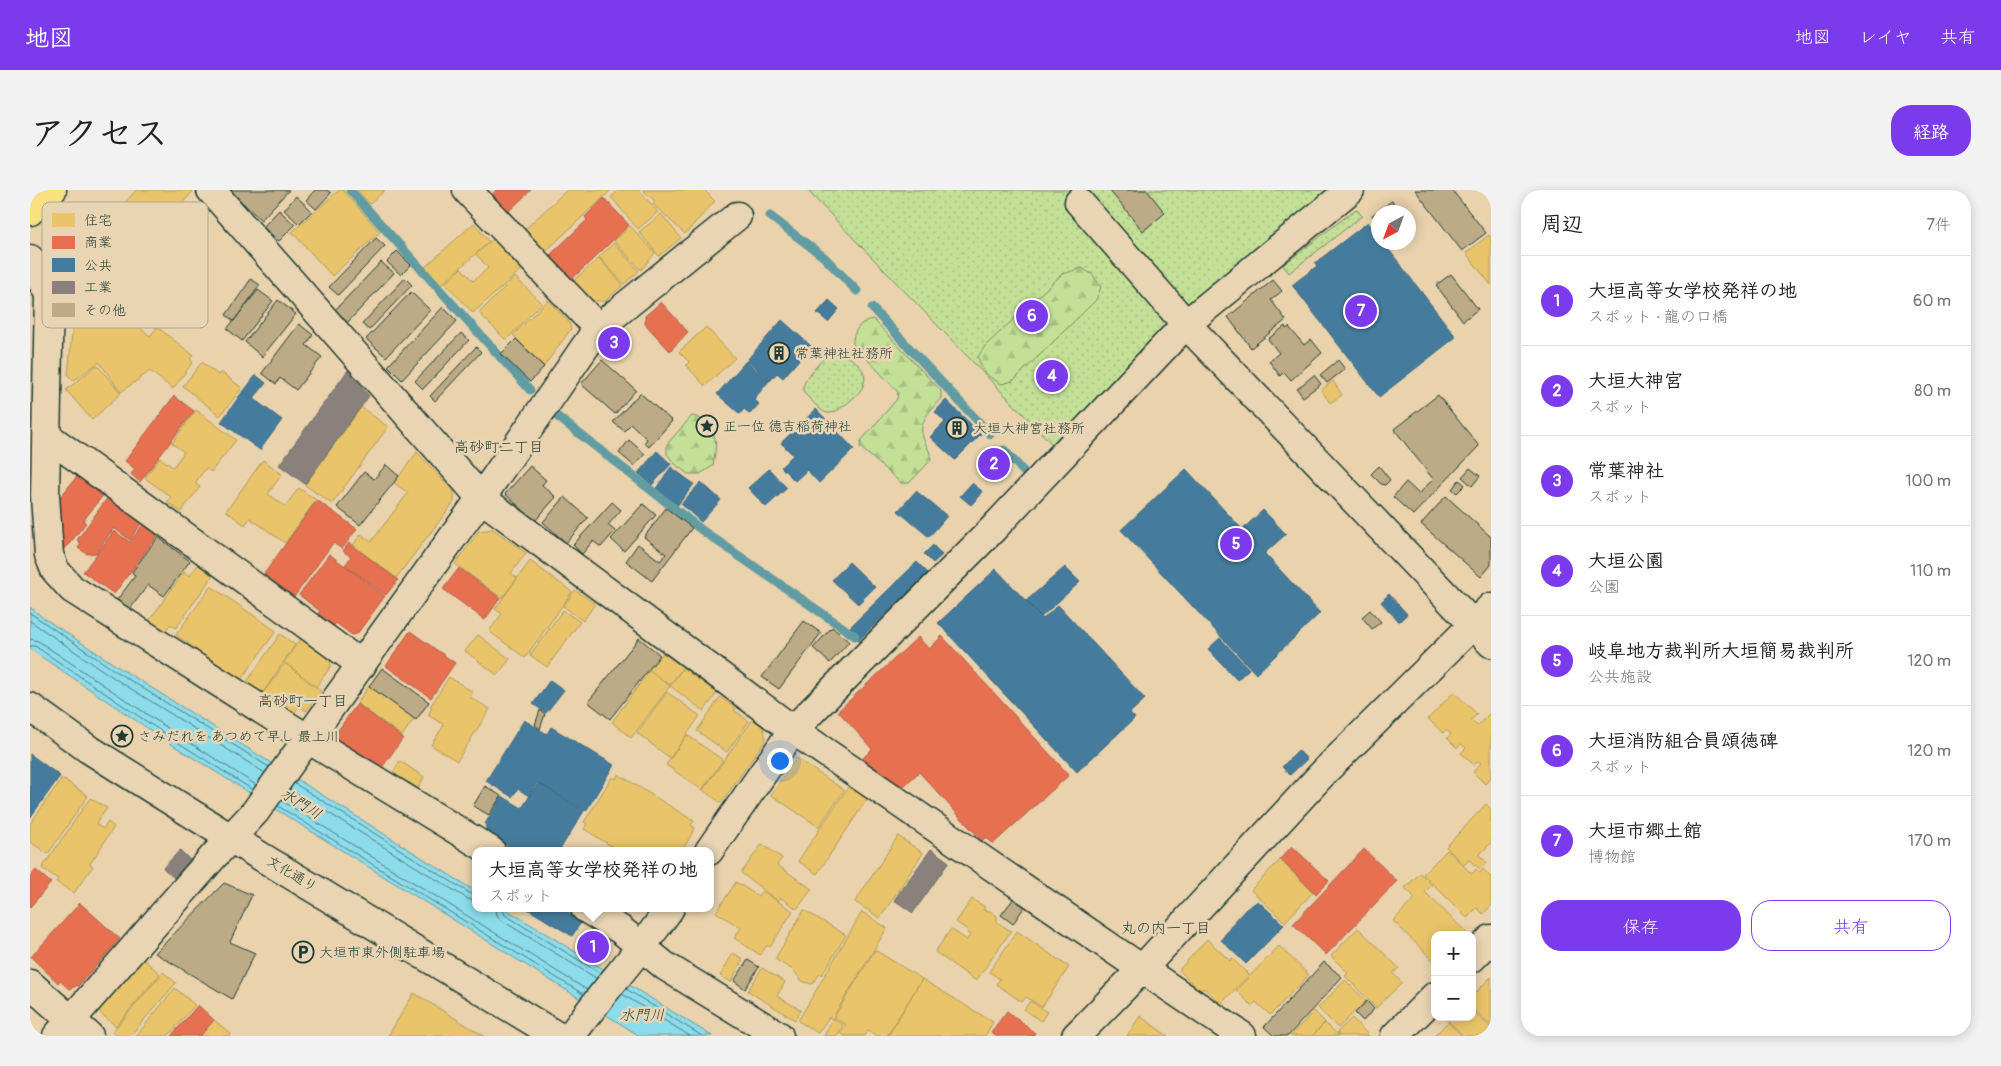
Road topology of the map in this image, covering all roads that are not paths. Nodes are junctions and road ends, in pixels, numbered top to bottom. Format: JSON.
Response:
{"nodes":[{"id":1,"x":52,"y":190,"type":"edge"},
{"id":2,"x":211,"y":190,"type":"edge"},
{"id":3,"x":467,"y":190,"type":"edge"},
{"id":4,"x":1350,"y":190,"type":"edge"},
{"id":5,"x":1080,"y":202,"type":"dead end"},
{"id":6,"x":30,"y":211,"type":"edge"},
{"id":7,"x":737,"y":216,"type":"dead end"},
{"id":8,"x":30,"y":260,"type":"edge"},
{"id":9,"x":42,"y":281,"type":"edge"},
{"id":10,"x":1186,"y":324,"type":"junction"},
{"id":11,"x":49,"y":328,"type":"edge"},
{"id":12,"x":598,"y":328,"type":"junction"},
{"id":13,"x":47,"y":436,"type":"junction"},
{"id":14,"x":481,"y":498,"type":"junction"},
{"id":15,"x":1485,"y":625,"type":"edge"},
{"id":16,"x":362,"y":664,"type":"junction"},
{"id":17,"x":30,"y":708,"type":"edge"},
{"id":18,"x":793,"y":730,"type":"junction"},
{"id":19,"x":308,"y":739,"type":"junction"},
{"id":20,"x":232,"y":839,"type":"junction"},
{"id":21,"x":484,"y":847,"type":"edge"},
{"id":22,"x":712,"y":847,"type":"edge"},
{"id":23,"x":592,"y":912,"type":"edge"},
{"id":24,"x":667,"y":912,"type":"edge"},
{"id":25,"x":1491,"y":939,"type":"edge"},
{"id":26,"x":641,"y":947,"type":"junction"},
{"id":27,"x":1476,"y":954,"type":"edge"},
{"id":28,"x":1142,"y":969,"type":"junction"},
{"id":29,"x":30,"y":984,"type":"edge"},
{"id":30,"x":1431,"y":1000,"type":"edge"},
{"id":31,"x":578,"y":1025,"type":"edge"},
{"id":32,"x":72,"y":1031,"type":"edge"},
{"id":33,"x":557,"y":1036,"type":"edge"},
{"id":34,"x":779,"y":1036,"type":"edge"},
{"id":35,"x":1076,"y":1036,"type":"edge"},
{"id":36,"x":1242,"y":1036,"type":"edge"},
{"id":37,"x":1395,"y":1036,"type":"edge"}],
"edges":[{"from":1,"to":6,"type":"main road"},
{"from":2,"to":14,"type":"street"},
{"from":3,"to":12,"type":"street"},
{"from":4,"to":10,"type":"street"},
{"from":5,"to":10,"type":"street"},
{"from":7,"to":12,"type":"street"},
{"from":8,"to":9,"type":"street"},
{"from":10,"to":15,"type":"street"},
{"from":10,"to":18,"type":"street"},
{"from":11,"to":13,"type":"street"},
{"from":12,"to":14,"type":"street"},
{"from":13,"to":16,"type":"street"},
{"from":13,"to":19,"type":"street"},
{"from":14,"to":16,"type":"street"},
{"from":14,"to":18,"type":"street"},
{"from":15,"to":28,"type":"street"},
{"from":16,"to":19,"type":"street"},
{"from":17,"to":20,"type":"street","name":"文化通り"},
{"from":18,"to":22,"type":"street"},
{"from":18,"to":28,"type":"street"},
{"from":19,"to":20,"type":"street"},
{"from":19,"to":21,"type":"street"},
{"from":20,"to":32,"type":"street"},
{"from":20,"to":33,"type":"street","name":"文化通り"},
{"from":23,"to":26,"type":"street"},
{"from":24,"to":26,"type":"street"},
{"from":25,"to":27,"type":"street"},
{"from":26,"to":31,"type":"street"},
{"from":26,"to":34,"type":"street"},
{"from":28,"to":35,"type":"street"},
{"from":28,"to":36,"type":"street"},
{"from":29,"to":32,"type":"street"},
{"from":30,"to":37,"type":"street"}]}
